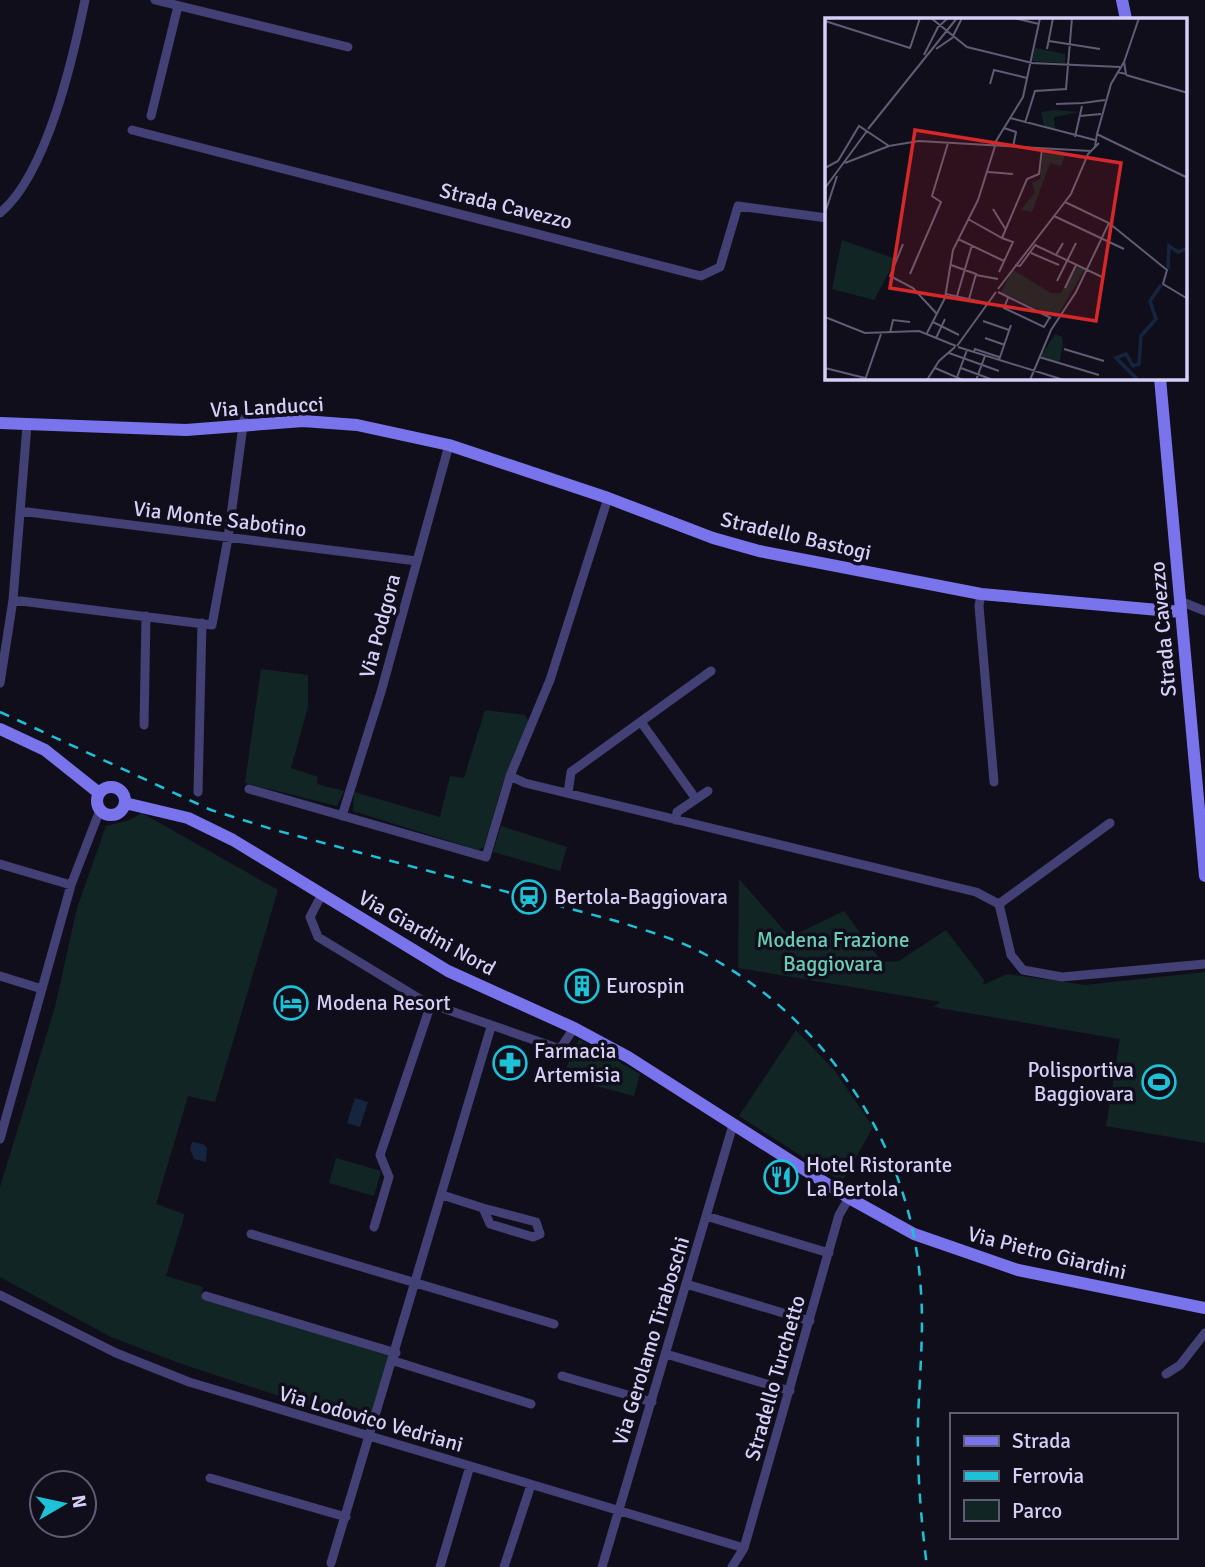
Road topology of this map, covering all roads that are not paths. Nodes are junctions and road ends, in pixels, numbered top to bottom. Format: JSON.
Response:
{"nodes":[{"id":1,"x":85,"y":0,"type":"edge"},
{"id":2,"x":155,"y":0,"type":"edge"},
{"id":3,"x":1122,"y":0,"type":"edge"},
{"id":4,"x":178,"y":6,"type":"junction"},
{"id":5,"x":1126,"y":18,"type":"edge"},
{"id":6,"x":348,"y":47,"type":"dead end"},
{"id":7,"x":151,"y":116,"type":"dead end"},
{"id":8,"x":132,"y":130,"type":"dead end"},
{"id":9,"x":0,"y":213,"type":"edge"},
{"id":10,"x":825,"y":218,"type":"edge"},
{"id":11,"x":1160,"y":380,"type":"edge"},
{"id":12,"x":243,"y":422,"type":"junction"},
{"id":13,"x":0,"y":423,"type":"edge"},
{"id":14,"x":27,"y":425,"type":"junction"},
{"id":15,"x":449,"y":444,"type":"junction"},
{"id":16,"x":608,"y":498,"type":"junction"},
{"id":17,"x":20,"y":510,"type":"junction"},
{"id":18,"x":228,"y":538,"type":"junction"},
{"id":19,"x":416,"y":561,"type":"junction"},
{"id":20,"x":981,"y":594,"type":"junction"},
{"id":21,"x":13,"y":600,"type":"junction"},
{"id":22,"x":1181,"y":607,"type":"junction"},
{"id":23,"x":1205,"y":611,"type":"edge"},
{"id":24,"x":146,"y":616,"type":"junction"},
{"id":25,"x":207,"y":624,"type":"junction"},
{"id":26,"x":710,"y":671,"type":"dead end"},
{"id":27,"x":0,"y":683,"type":"edge"},
{"id":28,"x":641,"y":722,"type":"junction"},
{"id":29,"x":144,"y":725,"type":"dead end"},
{"id":30,"x":1,"y":728,"type":"edge"},
{"id":31,"x":1199,"y":745,"type":"edge"},
{"id":32,"x":510,"y":776,"type":"junction"},
{"id":33,"x":994,"y":782,"type":"dead end"},
{"id":34,"x":249,"y":789,"type":"dead end"},
{"id":35,"x":708,"y":791,"type":"dead end"},
{"id":36,"x":198,"y":792,"type":"dead end"},
{"id":37,"x":99,"y":793,"type":"junction"},
{"id":38,"x":568,"y":793,"type":"junction"},
{"id":39,"x":696,"y":799,"type":"junction"},
{"id":40,"x":125,"y":803,"type":"junction"},
{"id":41,"x":100,"y":810,"type":"junction"},
{"id":42,"x":342,"y":816,"type":"junction"},
{"id":43,"x":676,"y":820,"type":"junction"},
{"id":44,"x":1110,"y":823,"type":"dead end"},
{"id":45,"x":0,"y":864,"type":"edge"},
{"id":46,"x":1205,"y":876,"type":"edge"},
{"id":47,"x":71,"y":886,"type":"junction"},
{"id":48,"x":322,"y":894,"type":"junction"},
{"id":49,"x":999,"y":904,"type":"junction"},
{"id":50,"x":1205,"y":964,"type":"edge"},
{"id":51,"x":0,"y":976,"type":"edge"},
{"id":52,"x":42,"y":989,"type":"junction"},
{"id":53,"x":431,"y":1004,"type":"junction"},
{"id":54,"x":491,"y":1027,"type":"junction"},
{"id":55,"x":574,"y":1028,"type":"junction"},
{"id":56,"x":2,"y":1123,"type":"edge"},
{"id":57,"x":733,"y":1125,"type":"junction"},
{"id":58,"x":0,"y":1139,"type":"edge"},
{"id":59,"x":442,"y":1195,"type":"junction"},
{"id":60,"x":849,"y":1198,"type":"junction"},
{"id":61,"x":483,"y":1208,"type":"junction"},
{"id":62,"x":706,"y":1216,"type":"junction"},
{"id":63,"x":374,"y":1227,"type":"dead end"},
{"id":64,"x":251,"y":1234,"type":"dead end"},
{"id":65,"x":829,"y":1253,"type":"junction"},
{"id":66,"x":416,"y":1283,"type":"junction"},
{"id":67,"x":687,"y":1284,"type":"junction"},
{"id":68,"x":0,"y":1295,"type":"edge"},
{"id":69,"x":206,"y":1296,"type":"dead end"},
{"id":70,"x":1205,"y":1308,"type":"edge"},
{"id":71,"x":810,"y":1321,"type":"junction"},
{"id":72,"x":554,"y":1324,"type":"dead end"},
{"id":73,"x":1205,"y":1332,"type":"edge"},
{"id":74,"x":666,"y":1354,"type":"junction"},
{"id":75,"x":395,"y":1357,"type":"junction"},
{"id":76,"x":1166,"y":1374,"type":"dead end"},
{"id":77,"x":562,"y":1376,"type":"dead end"},
{"id":78,"x":790,"y":1391,"type":"junction"},
{"id":79,"x":652,"y":1402,"type":"junction"},
{"id":80,"x":531,"y":1404,"type":"dead end"},
{"id":81,"x":371,"y":1436,"type":"junction"},
{"id":82,"x":470,"y":1466,"type":"junction"},
{"id":83,"x":210,"y":1478,"type":"dead end"},
{"id":84,"x":531,"y":1485,"type":"junction"},
{"id":85,"x":618,"y":1510,"type":"junction"},
{"id":86,"x":346,"y":1517,"type":"junction"},
{"id":87,"x":744,"y":1548,"type":"junction"},
{"id":88,"x":331,"y":1563,"type":"dead end"},
{"id":89,"x":440,"y":1567,"type":"edge"},
{"id":90,"x":504,"y":1567,"type":"edge"},
{"id":91,"x":602,"y":1567,"type":"edge"},
{"id":92,"x":732,"y":1567,"type":"edge"}],
"edges":[{"from":1,"to":9,"type":"street"},
{"from":2,"to":4,"type":"street"},
{"from":3,"to":5,"type":"street"},
{"from":4,"to":6,"type":"street"},
{"from":4,"to":7,"type":"street"},
{"from":8,"to":10,"type":"street","name":"Strada Cavezzo"},
{"from":11,"to":22,"type":"street","name":"Strada Cavezzo"},
{"from":12,"to":14,"type":"street","name":"Via Landucci"},
{"from":12,"to":15,"type":"street","name":"Via Landucci"},
{"from":12,"to":18,"type":"street"},
{"from":13,"to":14,"type":"street","name":"Via Landucci"},
{"from":14,"to":17,"type":"street"},
{"from":15,"to":16,"type":"street","name":"Via Landucci"},
{"from":15,"to":19,"type":"street","name":"Via Podgora"},
{"from":16,"to":20,"type":"street","name":"Stradello Bastogi"},
{"from":16,"to":32,"type":"street"},
{"from":17,"to":18,"type":"street","name":"Via Monte Sabotino"},
{"from":17,"to":21,"type":"street"},
{"from":18,"to":19,"type":"street","name":"Via Monte Sabotino"},
{"from":18,"to":25,"type":"street"},
{"from":19,"to":42,"type":"street","name":"Via Podgora"},
{"from":20,"to":22,"type":"street","name":"Stradello Bastogi"},
{"from":20,"to":33,"type":"street"},
{"from":21,"to":24,"type":"street"},
{"from":21,"to":27,"type":"street"},
{"from":22,"to":23,"type":"street"},
{"from":22,"to":31,"type":"street","name":"Strada Cavezzo"},
{"from":24,"to":25,"type":"street"},
{"from":24,"to":29,"type":"street"},
{"from":25,"to":36,"type":"street"},
{"from":26,"to":28,"type":"street"},
{"from":28,"to":38,"type":"street"},
{"from":28,"to":39,"type":"street"},
{"from":30,"to":37,"type":"street","name":"Via Giardini Nord"},
{"from":31,"to":46,"type":"street","name":"Strada Cavezzo"},
{"from":32,"to":38,"type":"street"},
{"from":32,"to":42,"type":"street"},
{"from":34,"to":42,"type":"street"},
{"from":35,"to":39,"type":"street"},
{"from":37,"to":40,"type":"street","name":"Via Giardini Nord"},
{"from":37,"to":41,"type":"street"},
{"from":38,"to":43,"type":"street"},
{"from":39,"to":43,"type":"street"},
{"from":40,"to":41,"type":"street","name":"Via Giardini Nord"},
{"from":40,"to":48,"type":"street","name":"Via Giardini Nord"},
{"from":41,"to":47,"type":"street"},
{"from":43,"to":49,"type":"street"},
{"from":44,"to":49,"type":"street"},
{"from":45,"to":47,"type":"street"},
{"from":47,"to":52,"type":"street"},
{"from":48,"to":53,"type":"street"},
{"from":48,"to":55,"type":"street","name":"Via Giardini Nord"},
{"from":49,"to":50,"type":"street"},
{"from":51,"to":52,"type":"street"},
{"from":52,"to":56,"type":"street"},
{"from":53,"to":54,"type":"street"},
{"from":53,"to":63,"type":"street"},
{"from":54,"to":55,"type":"street"},
{"from":54,"to":59,"type":"street"},
{"from":55,"to":57,"type":"street","name":"Via Giardini Nord"},
{"from":56,"to":58,"type":"street"},
{"from":57,"to":60,"type":"street","name":"Via Giardini Nord"},
{"from":57,"to":62,"type":"street","name":"Via Gerolamo Tiraboschi"},
{"from":59,"to":61,"type":"street"},
{"from":59,"to":66,"type":"street"},
{"from":60,"to":65,"type":"street","name":"Stradello Turchetto"},
{"from":60,"to":70,"type":"street","name":"Via Pietro Giardini"},
{"from":61,"to":61,"type":"street"},
{"from":62,"to":65,"type":"street"},
{"from":62,"to":67,"type":"street","name":"Via Gerolamo Tiraboschi"},
{"from":64,"to":66,"type":"street"},
{"from":65,"to":71,"type":"street","name":"Stradello Turchetto"},
{"from":66,"to":72,"type":"street"},
{"from":66,"to":75,"type":"street"},
{"from":67,"to":71,"type":"street"},
{"from":67,"to":74,"type":"street","name":"Via Gerolamo Tiraboschi"},
{"from":68,"to":81,"type":"street","name":"Via Lodovico Vedriani"},
{"from":69,"to":75,"type":"street"},
{"from":71,"to":78,"type":"street","name":"Stradello Turchetto"},
{"from":73,"to":76,"type":"street"},
{"from":74,"to":78,"type":"street"},
{"from":74,"to":79,"type":"street","name":"Via Gerolamo Tiraboschi"},
{"from":75,"to":80,"type":"street"},
{"from":75,"to":81,"type":"street"},
{"from":77,"to":79,"type":"street"},
{"from":78,"to":87,"type":"street","name":"Stradello Turchetto"},
{"from":79,"to":85,"type":"street","name":"Via Gerolamo Tiraboschi"},
{"from":81,"to":82,"type":"street","name":"Via Lodovico Vedriani"},
{"from":81,"to":86,"type":"street"},
{"from":82,"to":84,"type":"street","name":"Via Lodovico Vedriani"},
{"from":82,"to":89,"type":"street"},
{"from":83,"to":86,"type":"street"},
{"from":84,"to":85,"type":"street","name":"Via Lodovico Vedriani"},
{"from":84,"to":90,"type":"street"},
{"from":85,"to":87,"type":"street","name":"Via Lodovico Vedriani"},
{"from":85,"to":91,"type":"street","name":"Via Gerolamo Tiraboschi"},
{"from":86,"to":88,"type":"street"},
{"from":87,"to":92,"type":"street","name":"Stradello Turchetto"}]}
